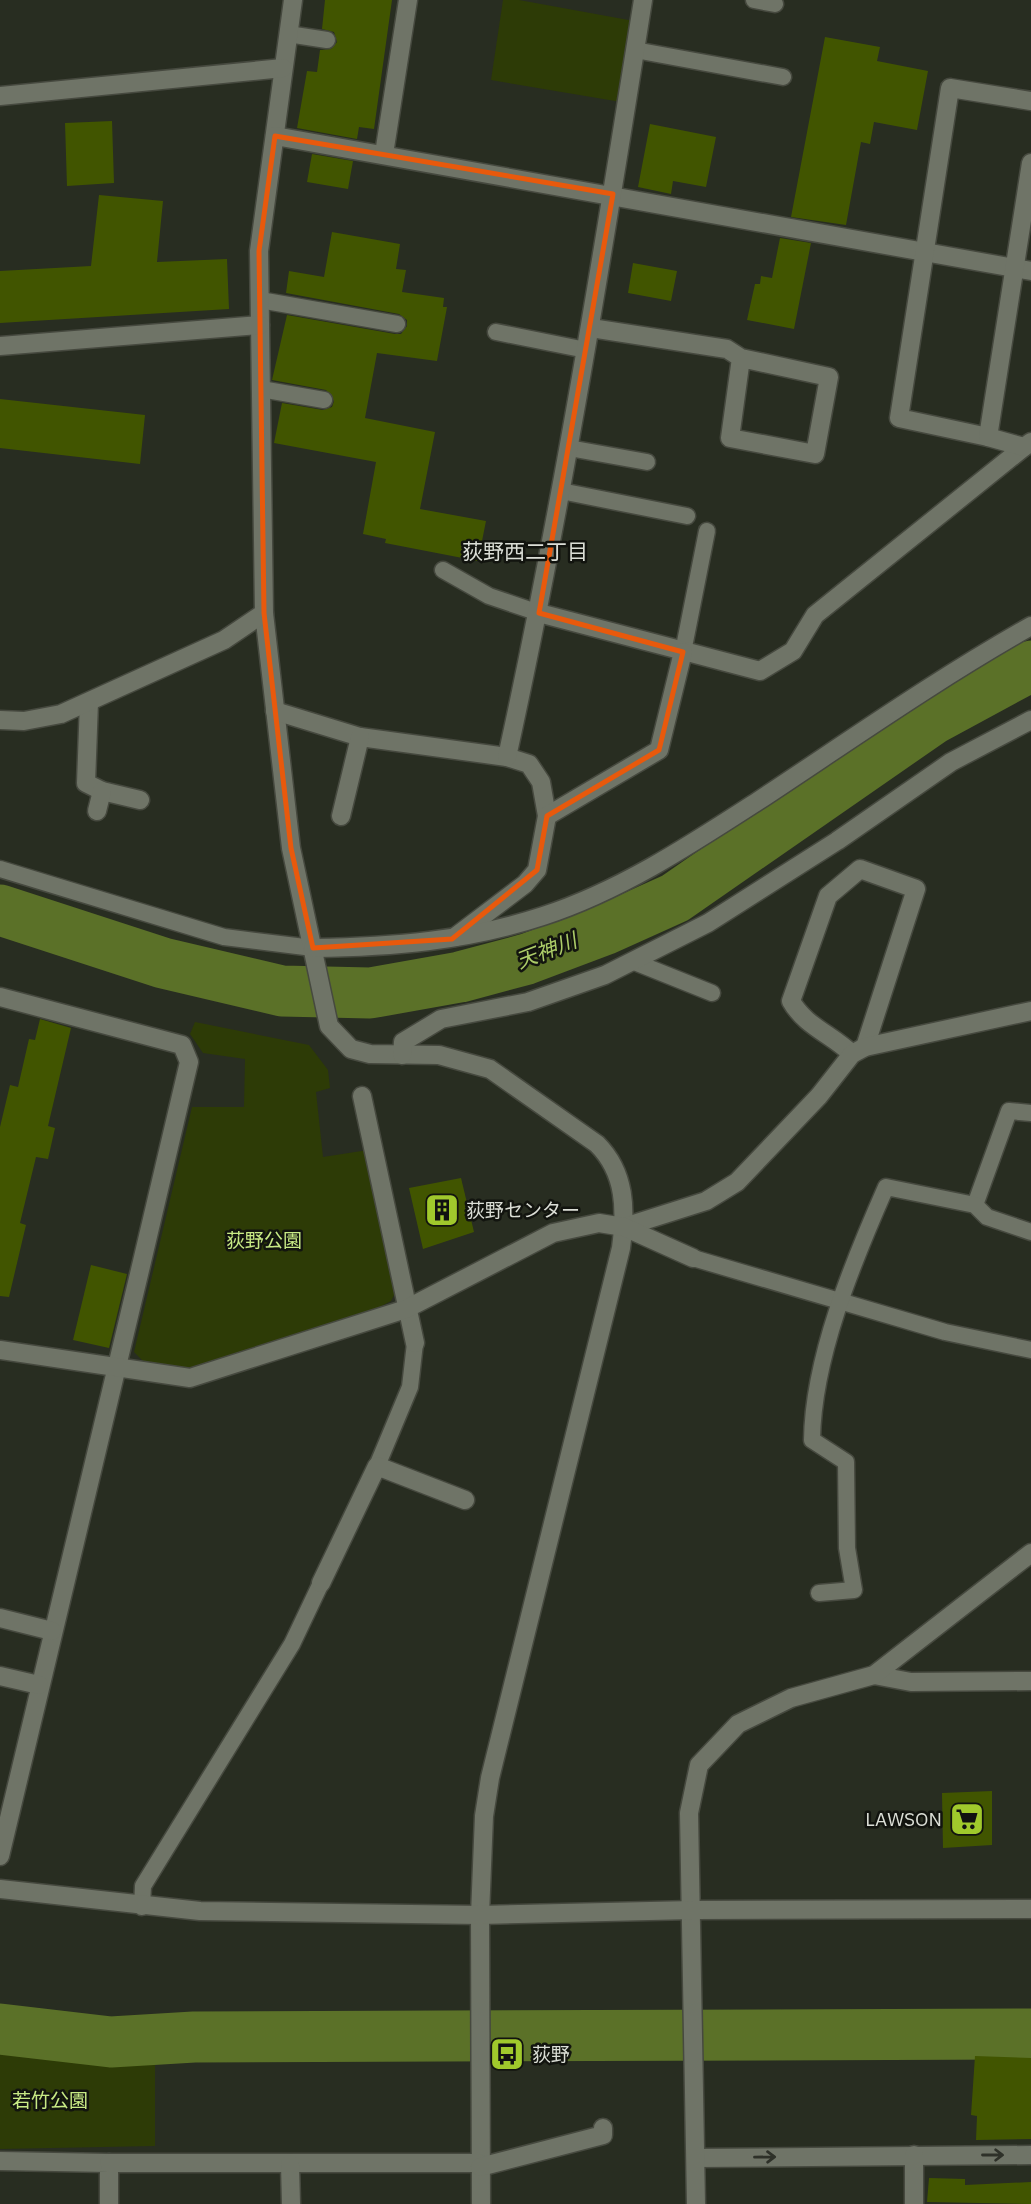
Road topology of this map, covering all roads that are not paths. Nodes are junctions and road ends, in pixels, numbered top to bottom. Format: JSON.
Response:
{"nodes":[{"id":1,"x":293,"y":0,"type":"edge"},
{"id":2,"x":408,"y":0,"type":"edge"},
{"id":3,"x":643,"y":0,"type":"edge"},
{"id":4,"x":754,"y":0,"type":"edge"},
{"id":5,"x":775,"y":4,"type":"dead end"},
{"id":6,"x":288,"y":34,"type":"junction"},
{"id":7,"x":327,"y":40,"type":"dead end"},
{"id":8,"x":635,"y":50,"type":"junction"},
{"id":9,"x":283,"y":68,"type":"junction"},
{"id":10,"x":783,"y":77,"type":"dead end"},
{"id":11,"x":0,"y":96,"type":"edge"},
{"id":12,"x":1031,"y":101,"type":"edge"},
{"id":13,"x":275,"y":136,"type":"junction"},
{"id":14,"x":384,"y":154,"type":"junction"},
{"id":15,"x":1031,"y":163,"type":"edge"},
{"id":16,"x":612,"y":194,"type":"junction"},
{"id":17,"x":924,"y":251,"type":"junction"},
{"id":18,"x":1023,"y":270,"type":"edge"},
{"id":19,"x":260,"y":300,"type":"junction"},
{"id":20,"x":397,"y":324,"type":"dead end"},
{"id":21,"x":260,"y":325,"type":"junction"},
{"id":22,"x":591,"y":328,"type":"junction"},
{"id":23,"x":496,"y":332,"type":"dead end"},
{"id":24,"x":0,"y":346,"type":"edge"},
{"id":25,"x":586,"y":350,"type":"junction"},
{"id":26,"x":741,"y":358,"type":"junction"},
{"id":27,"x":261,"y":389,"type":"junction"},
{"id":28,"x":324,"y":400,"type":"dead end"},
{"id":29,"x":988,"y":437,"type":"junction"},
{"id":30,"x":1028,"y":444,"type":"edge"},
{"id":31,"x":569,"y":448,"type":"junction"},
{"id":32,"x":647,"y":462,"type":"dead end"},
{"id":33,"x":561,"y":491,"type":"junction"},
{"id":34,"x":687,"y":516,"type":"dead end"},
{"id":35,"x":707,"y":531,"type":"dead end"},
{"id":36,"x":443,"y":570,"type":"dead end"},
{"id":37,"x":264,"y":613,"type":"junction"},
{"id":38,"x":539,"y":613,"type":"junction"},
{"id":39,"x":1031,"y":626,"type":"edge"},
{"id":40,"x":683,"y":652,"type":"junction"},
{"id":41,"x":89,"y":702,"type":"junction"},
{"id":42,"x":275,"y":711,"type":"junction"},
{"id":43,"x":0,"y":720,"type":"edge"},
{"id":44,"x":1031,"y":720,"type":"edge"},
{"id":45,"x":360,"y":737,"type":"junction"},
{"id":46,"x":508,"y":757,"type":"junction"},
{"id":47,"x":102,"y":790,"type":"junction"},
{"id":48,"x":140,"y":800,"type":"dead end"},
{"id":49,"x":97,"y":811,"type":"dead end"},
{"id":50,"x":341,"y":816,"type":"dead end"},
{"id":51,"x":547,"y":816,"type":"junction"},
{"id":52,"x":0,"y":869,"type":"edge"},
{"id":53,"x":452,"y":939,"type":"junction"},
{"id":54,"x":313,"y":948,"type":"junction"},
{"id":55,"x":632,"y":961,"type":"junction"},
{"id":56,"x":712,"y":993,"type":"dead end"},
{"id":57,"x":0,"y":997,"type":"edge"},
{"id":58,"x":1031,"y":1011,"type":"edge"},
{"id":59,"x":858,"y":1050,"type":"junction"},
{"id":60,"x":402,"y":1055,"type":"junction"},
{"id":61,"x":362,"y":1096,"type":"dead end"},
{"id":62,"x":1031,"y":1113,"type":"edge"},
{"id":63,"x":975,"y":1205,"type":"junction"},
{"id":64,"x":624,"y":1227,"type":"junction"},
{"id":65,"x":1031,"y":1232,"type":"edge"},
{"id":66,"x":693,"y":1258,"type":"joint"},
{"id":67,"x":839,"y":1302,"type":"junction"},
{"id":68,"x":406,"y":1309,"type":"junction"},
{"id":69,"x":415,"y":1343,"type":"joint"},
{"id":70,"x":0,"y":1350,"type":"edge"},
{"id":71,"x":1031,"y":1350,"type":"edge"},
{"id":72,"x":119,"y":1368,"type":"junction"},
{"id":73,"x":377,"y":1466,"type":"junction"},
{"id":74,"x":465,"y":1500,"type":"dead end"},
{"id":75,"x":1031,"y":1553,"type":"edge"},
{"id":76,"x":321,"y":1583,"type":"joint"},
{"id":77,"x":819,"y":1593,"type":"dead end"},
{"id":78,"x":0,"y":1618,"type":"edge"},
{"id":79,"x":52,"y":1631,"type":"junction"},
{"id":80,"x":874,"y":1675,"type":"junction"},
{"id":81,"x":0,"y":1676,"type":"edge"},
{"id":82,"x":1031,"y":1681,"type":"edge"},
{"id":83,"x":39,"y":1685,"type":"junction"},
{"id":84,"x":0,"y":1856,"type":"edge"},
{"id":85,"x":0,"y":1889,"type":"edge"},
{"id":86,"x":142,"y":1907,"type":"junction"},
{"id":87,"x":1031,"y":1909,"type":"edge"},
{"id":88,"x":693,"y":1910,"type":"junction"},
{"id":89,"x":480,"y":1915,"type":"junction"},
{"id":90,"x":604,"y":2136,"type":"dead end"},
{"id":91,"x":914,"y":2155,"type":"junction"},
{"id":92,"x":1031,"y":2155,"type":"edge"},
{"id":93,"x":697,"y":2158,"type":"junction"},
{"id":94,"x":0,"y":2161,"type":"edge"},
{"id":95,"x":109,"y":2163,"type":"junction"},
{"id":96,"x":290,"y":2164,"type":"junction"},
{"id":97,"x":480,"y":2165,"type":"junction"},
{"id":98,"x":109,"y":2204,"type":"edge"},
{"id":99,"x":291,"y":2204,"type":"edge"},
{"id":100,"x":481,"y":2204,"type":"edge"},
{"id":101,"x":696,"y":2204,"type":"edge"},
{"id":102,"x":914,"y":2204,"type":"edge"}],
"edges":[{"from":1,"to":6,"type":"street"},
{"from":2,"to":14,"type":"street"},
{"from":3,"to":8,"type":"street"},
{"from":4,"to":5,"type":"lane"},
{"from":6,"to":7,"type":"lane"},
{"from":6,"to":9,"type":"street"},
{"from":8,"to":10,"type":"lane"},
{"from":8,"to":16,"type":"street"},
{"from":9,"to":11,"type":"street"},
{"from":9,"to":13,"type":"street"},
{"from":12,"to":17,"type":"street"},
{"from":13,"to":14,"type":"street"},
{"from":13,"to":19,"type":"street"},
{"from":14,"to":16,"type":"street"},
{"from":15,"to":18,"type":"street"},
{"from":16,"to":17,"type":"street"},
{"from":16,"to":22,"type":"street"},
{"from":17,"to":18,"type":"street"},
{"from":17,"to":29,"type":"street"},
{"from":18,"to":29,"type":"street"},
{"from":19,"to":20,"type":"lane"},
{"from":19,"to":21,"type":"street"},
{"from":21,"to":24,"type":"street"},
{"from":21,"to":27,"type":"street"},
{"from":22,"to":25,"type":"street"},
{"from":22,"to":26,"type":"street"},
{"from":23,"to":25,"type":"lane"},
{"from":25,"to":31,"type":"street"},
{"from":26,"to":26,"type":"street"},
{"from":27,"to":28,"type":"lane"},
{"from":27,"to":37,"type":"street"},
{"from":29,"to":30,"type":"street"},
{"from":30,"to":40,"type":"street"},
{"from":31,"to":32,"type":"lane"},
{"from":31,"to":33,"type":"street"},
{"from":33,"to":34,"type":"lane"},
{"from":33,"to":38,"type":"street"},
{"from":35,"to":40,"type":"lane"},
{"from":36,"to":38,"type":"lane"},
{"from":37,"to":41,"type":"street"},
{"from":37,"to":42,"type":"street"},
{"from":38,"to":40,"type":"street"},
{"from":38,"to":46,"type":"street"},
{"from":39,"to":53,"type":"street"},
{"from":40,"to":51,"type":"street"},
{"from":41,"to":43,"type":"street"},
{"from":41,"to":47,"type":"street"},
{"from":42,"to":45,"type":"street"},
{"from":42,"to":54,"type":"street"},
{"from":44,"to":55,"type":"street"},
{"from":45,"to":46,"type":"street"},
{"from":45,"to":50,"type":"street"},
{"from":46,"to":51,"type":"street"},
{"from":47,"to":48,"type":"street"},
{"from":47,"to":49,"type":"street"},
{"from":51,"to":53,"type":"street"},
{"from":52,"to":54,"type":"lane"},
{"from":53,"to":54,"type":"street"},
{"from":54,"to":60,"type":"street"},
{"from":55,"to":56,"type":"lane"},
{"from":55,"to":60,"type":"street"},
{"from":57,"to":72,"type":"street"},
{"from":58,"to":59,"type":"street"},
{"from":59,"to":59,"type":"street"},
{"from":59,"to":64,"type":"street"},
{"from":60,"to":64,"type":"street"},
{"from":61,"to":68,"type":"street"},
{"from":62,"to":63,"type":"lane"},
{"from":63,"to":65,"type":"lane"},
{"from":63,"to":67,"type":"lane"},
{"from":64,"to":66,"type":"street"},
{"from":64,"to":68,"type":"street"},
{"from":64,"to":89,"type":"street"},
{"from":66,"to":67,"type":"lane"},
{"from":67,"to":71,"type":"lane"},
{"from":67,"to":77,"type":"lane"},
{"from":68,"to":69,"type":"street"},
{"from":68,"to":72,"type":"street"},
{"from":69,"to":73,"type":"lane"},
{"from":70,"to":72,"type":"street"},
{"from":72,"to":79,"type":"street"},
{"from":73,"to":74,"type":"street"},
{"from":73,"to":76,"type":"street"},
{"from":75,"to":80,"type":"street"},
{"from":76,"to":86,"type":"lane"},
{"from":78,"to":79,"type":"street"},
{"from":79,"to":83,"type":"street"},
{"from":80,"to":82,"type":"street"},
{"from":80,"to":88,"type":"street"},
{"from":81,"to":83,"type":"street"},
{"from":83,"to":84,"type":"street"},
{"from":85,"to":86,"type":"street"},
{"from":86,"to":89,"type":"street"},
{"from":87,"to":88,"type":"street"},
{"from":88,"to":89,"type":"street"},
{"from":88,"to":93,"type":"street"},
{"from":89,"to":97,"type":"street"},
{"from":90,"to":97,"type":"street"},
{"from":91,"to":92,"type":"street","one_way":true},
{"from":93,"to":91,"type":"street","one_way":true},
{"from":91,"to":102,"type":"street"},
{"from":93,"to":101,"type":"street"},
{"from":94,"to":95,"type":"street"},
{"from":95,"to":96,"type":"street"},
{"from":95,"to":98,"type":"street"},
{"from":96,"to":97,"type":"street"},
{"from":96,"to":99,"type":"street"},
{"from":97,"to":100,"type":"street"}]}
